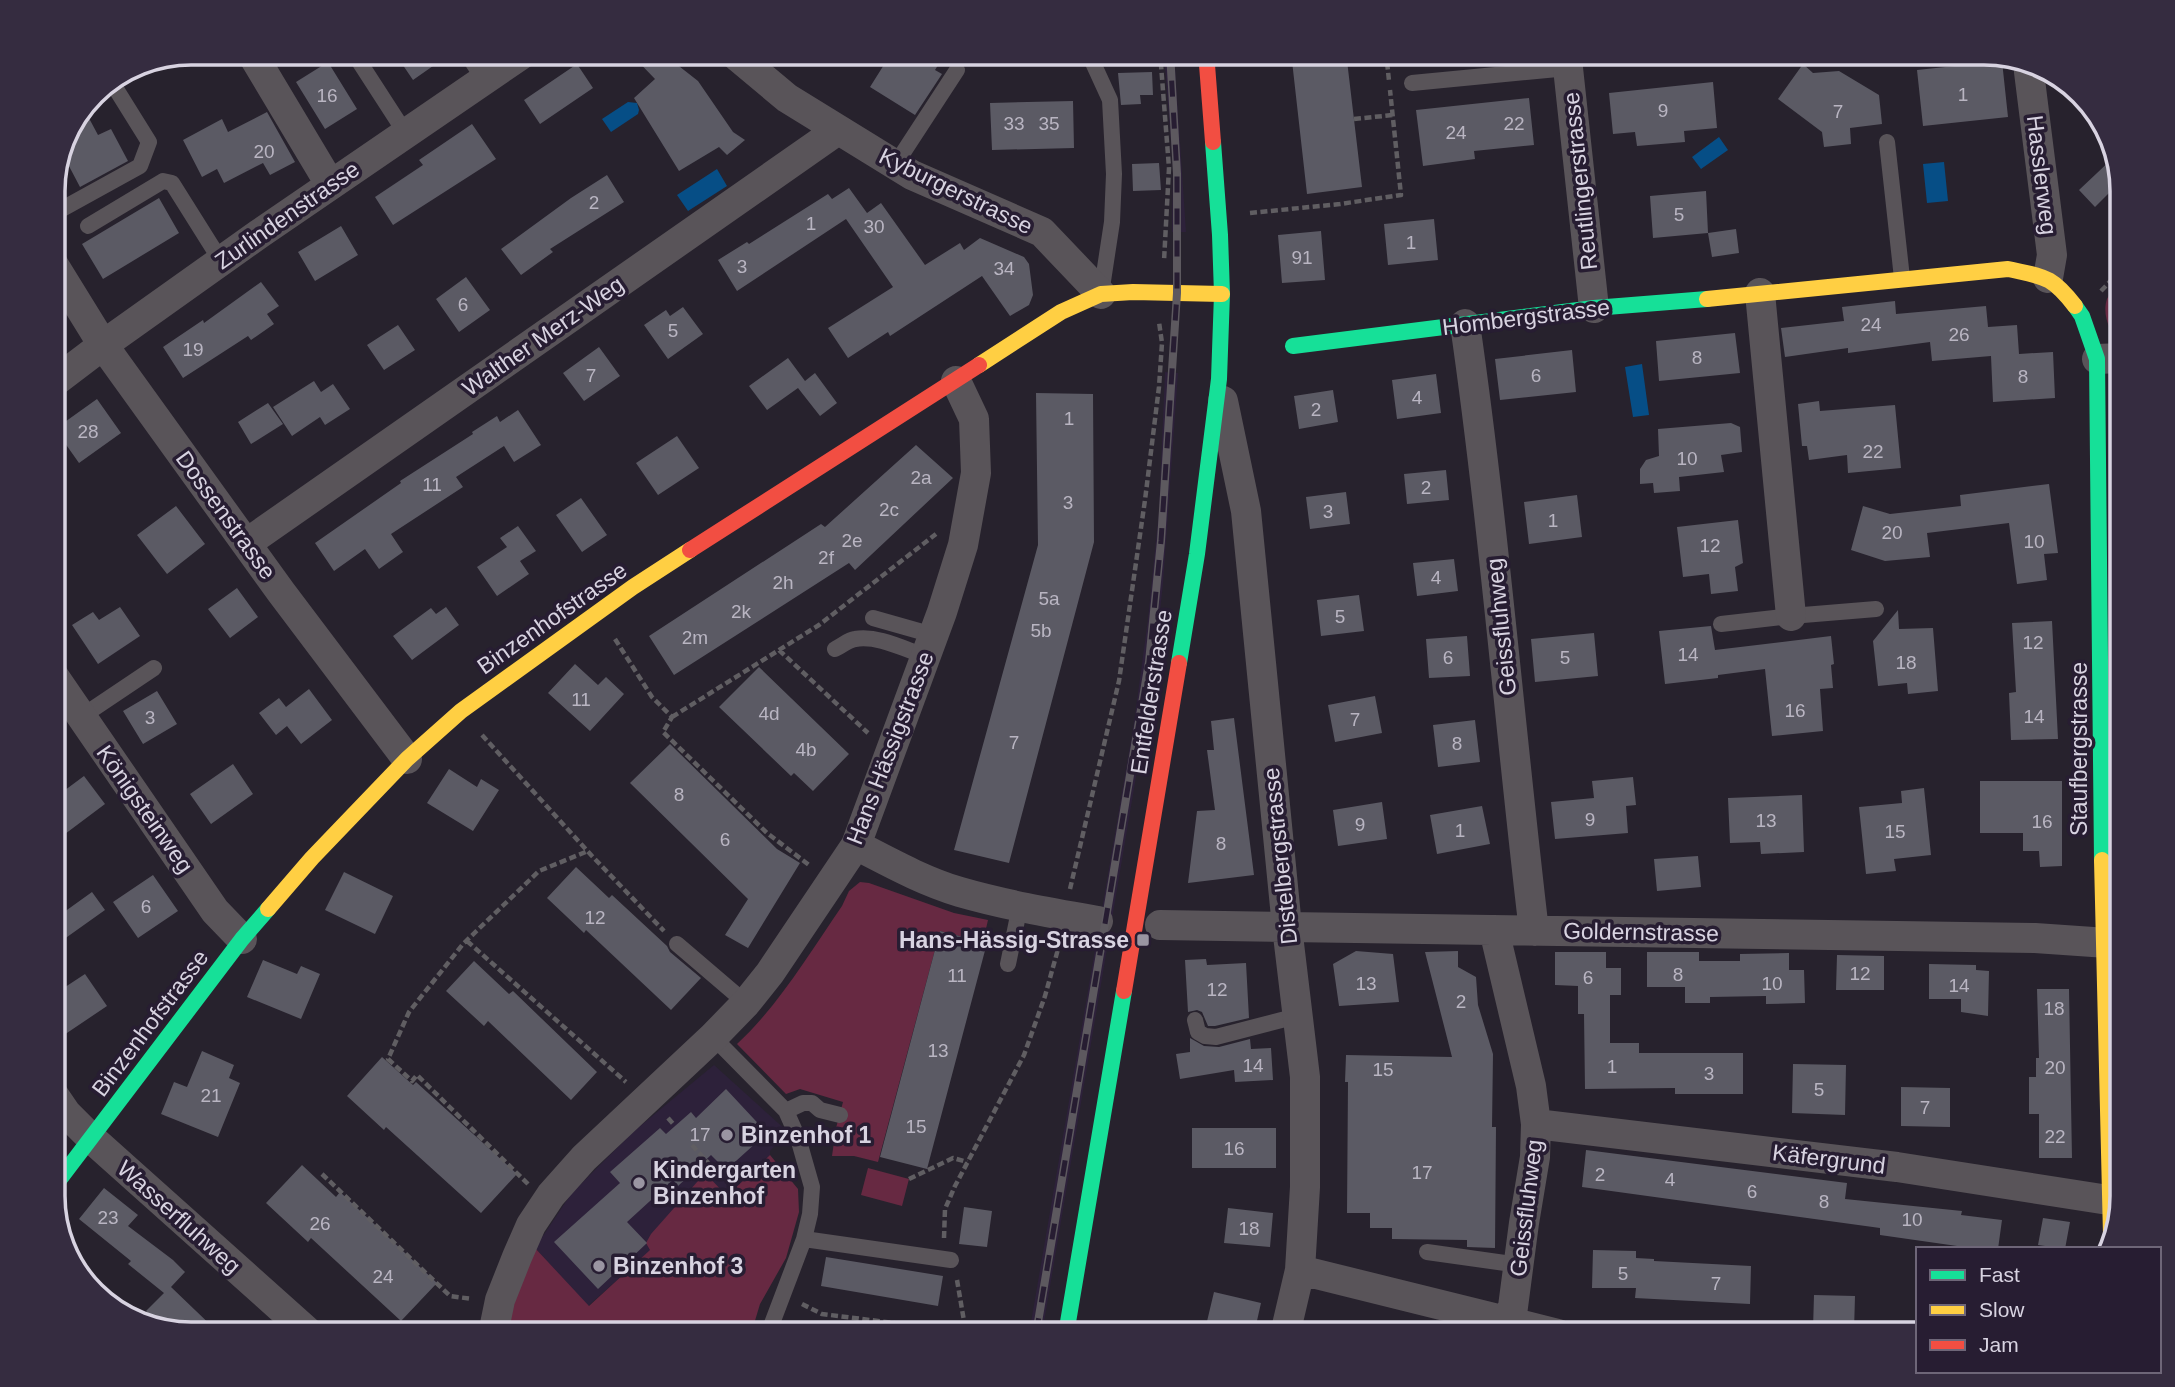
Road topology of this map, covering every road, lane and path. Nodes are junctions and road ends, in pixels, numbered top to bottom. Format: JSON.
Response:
{"nodes":[{"id":1,"x":259,"y":65,"type":"edge"},
{"id":2,"x":361,"y":65,"type":"edge"},
{"id":3,"x":475,"y":65,"type":"edge"},
{"id":4,"x":507,"y":65,"type":"edge"},
{"id":5,"x":748,"y":65,"type":"edge"},
{"id":6,"x":1094,"y":65,"type":"edge"},
{"id":7,"x":1161,"y":65,"type":"edge"},
{"id":8,"x":1207,"y":65,"type":"edge"},
{"id":9,"x":1387,"y":65,"type":"edge"},
{"id":10,"x":1535,"y":65,"type":"edge"},
{"id":11,"x":1570,"y":65,"type":"edge"},
{"id":12,"x":957,"y":70,"type":"dead end"},
{"id":13,"x":2029,"y":72,"type":"dead end"},
{"id":14,"x":485,"y":81,"type":"junction"},
{"id":15,"x":1412,"y":83,"type":"dead end"},
{"id":16,"x":116,"y":90,"type":"edge"},
{"id":17,"x":1393,"y":115,"type":"junction"},
{"id":18,"x":1354,"y":119,"type":"dead end"},
{"id":19,"x":838,"y":130,"type":"junction"},
{"id":20,"x":406,"y":134,"type":"junction"},
{"id":21,"x":1887,"y":142,"type":"dead end"},
{"id":22,"x":895,"y":165,"type":"junction"},
{"id":23,"x":330,"y":184,"type":"junction"},
{"id":24,"x":65,"y":207,"type":"edge"},
{"id":25,"x":1245,"y":213,"type":"dead end"},
{"id":26,"x":88,"y":226,"type":"dead end"},
{"id":27,"x":220,"y":261,"type":"junction"},
{"id":28,"x":1902,"y":278,"type":"junction"},
{"id":29,"x":2048,"y":278,"type":"junction"},
{"id":30,"x":65,"y":283,"type":"edge"},
{"id":31,"x":1161,"y":293,"type":"junction"},
{"id":32,"x":1760,"y":293,"type":"junction"},
{"id":33,"x":1101,"y":294,"type":"junction"},
{"id":34,"x":1222,"y":294,"type":"junction"},
{"id":35,"x":1594,"y":309,"type":"junction"},
{"id":36,"x":1465,"y":324,"type":"junction"},
{"id":37,"x":103,"y":345,"type":"junction"},
{"id":38,"x":1293,"y":346,"type":"dead end"},
{"id":39,"x":2110,"y":359,"type":"edge"},
{"id":40,"x":65,"y":374,"type":"edge"},
{"id":41,"x":1219,"y":379,"type":"junction"},
{"id":42,"x":956,"y":381,"type":"junction"},
{"id":43,"x":965,"y":527,"type":"junction"},
{"id":44,"x":247,"y":543,"type":"junction"},
{"id":45,"x":1876,"y":609,"type":"dead end"},
{"id":46,"x":597,"y":612,"type":"junction"},
{"id":47,"x":1791,"y":615,"type":"junction"},
{"id":48,"x":873,"y":618,"type":"dead end"},
{"id":49,"x":1721,"y":624,"type":"dead end"},
{"id":50,"x":929,"y":646,"type":"junction"},
{"id":51,"x":835,"y":649,"type":"dead end"},
{"id":52,"x":779,"y":650,"type":"junction"},
{"id":53,"x":154,"y":668,"type":"dead end"},
{"id":54,"x":65,"y":693,"type":"edge"},
{"id":55,"x":461,"y":711,"type":"junction"},
{"id":56,"x":672,"y":717,"type":"junction"},
{"id":57,"x":81,"y":718,"type":"junction"},
{"id":58,"x":891,"y":749,"type":"junction"},
{"id":59,"x":407,"y":759,"type":"junction"},
{"id":60,"x":2110,"y":786,"type":"edge"},
{"id":61,"x":856,"y":845,"type":"junction"},
{"id":62,"x":587,"y":850,"type":"junction"},
{"id":63,"x":831,"y":883,"type":"junction"},
{"id":64,"x":1020,"y":906,"type":"junction"},
{"id":65,"x":1065,"y":915,"type":"junction"},
{"id":66,"x":1098,"y":921,"type":"dead end"},
{"id":67,"x":1160,"y":925,"type":"dead end"},
{"id":68,"x":1287,"y":927,"type":"junction"},
{"id":69,"x":1494,"y":930,"type":"junction"},
{"id":70,"x":1534,"y":931,"type":"junction"},
{"id":71,"x":242,"y":939,"type":"junction"},
{"id":72,"x":467,"y":941,"type":"junction"},
{"id":73,"x":2110,"y":943,"type":"edge"},
{"id":74,"x":677,"y":944,"type":"joint"},
{"id":75,"x":1008,"y":964,"type":"dead end"},
{"id":76,"x":2110,"y":1002,"type":"edge"},
{"id":77,"x":746,"y":1003,"type":"junction"},
{"id":78,"x":1297,"y":1016,"type":"junction"},
{"id":79,"x":1195,"y":1020,"type":"dead end"},
{"id":80,"x":713,"y":1037,"type":"junction"},
{"id":81,"x":2106,"y":1080,"type":"junction"},
{"id":82,"x":2110,"y":1081,"type":"edge"},
{"id":83,"x":648,"y":1096,"type":"junction"},
{"id":84,"x":786,"y":1111,"type":"junction"},
{"id":85,"x":65,"y":1113,"type":"edge"},
{"id":86,"x":840,"y":1115,"type":"dead end"},
{"id":87,"x":1536,"y":1124,"type":"junction"},
{"id":88,"x":2110,"y":1128,"type":"edge"},
{"id":89,"x":92,"y":1139,"type":"junction"},
{"id":90,"x":692,"y":1145,"type":"dead end"},
{"id":91,"x":967,"y":1162,"type":"junction"},
{"id":92,"x":710,"y":1166,"type":"dead end"},
{"id":93,"x":65,"y":1173,"type":"edge"},
{"id":94,"x":322,"y":1174,"type":"dead end"},
{"id":95,"x":909,"y":1178,"type":"dead end"},
{"id":96,"x":551,"y":1195,"type":"junction"},
{"id":97,"x":2110,"y":1199,"type":"edge"},
{"id":98,"x":804,"y":1239,"type":"junction"},
{"id":99,"x":1427,"y":1252,"type":"dead end"},
{"id":100,"x":951,"y":1260,"type":"junction"},
{"id":101,"x":1519,"y":1265,"type":"junction"},
{"id":102,"x":1300,"y":1270,"type":"junction"},
{"id":103,"x":782,"y":1294,"type":"junction"},
{"id":104,"x":500,"y":1300,"type":"junction"},
{"id":105,"x":296,"y":1322,"type":"edge"},
{"id":106,"x":496,"y":1322,"type":"edge"},
{"id":107,"x":772,"y":1322,"type":"edge"},
{"id":108,"x":886,"y":1322,"type":"edge"},
{"id":109,"x":963,"y":1322,"type":"edge"},
{"id":110,"x":1068,"y":1322,"type":"edge"},
{"id":111,"x":1288,"y":1322,"type":"edge"},
{"id":112,"x":1511,"y":1322,"type":"joint"}],
"edges":[{"from":1,"to":23,"type":"street"},
{"from":2,"to":20,"type":"lane"},
{"from":3,"to":14,"type":"lane"},
{"from":4,"to":14,"type":"street","name":"Zurlindenstrasse"},
{"from":5,"to":19,"type":"street","name":"Kyburgerstrasse"},
{"from":6,"to":33,"type":"lane"},
{"from":7,"to":31,"type":"path"},
{"from":8,"to":34,"type":"street","name":"Entfelderstrasse"},
{"from":9,"to":17,"type":"path"},
{"from":10,"to":15,"type":"lane"},
{"from":11,"to":35,"type":"street","name":"Reutlingerstrasse"},
{"from":12,"to":22,"type":"lane"},
{"from":13,"to":29,"type":"street","name":"Hasslerweg"},
{"from":14,"to":20,"type":"street","name":"Zurlindenstrasse"},
{"from":16,"to":24,"type":"lane"},
{"from":17,"to":18,"type":"path"},
{"from":17,"to":25,"type":"path"},
{"from":19,"to":22,"type":"street","name":"Kyburgerstrasse"},
{"from":19,"to":44,"type":"street","name":"Walther Merz-Weg"},
{"from":20,"to":23,"type":"street","name":"Zurlindenstrasse"},
{"from":21,"to":28,"type":"lane"},
{"from":22,"to":33,"type":"street","name":"Kyburgerstrasse"},
{"from":23,"to":27,"type":"street","name":"Zurlindenstrasse"},
{"from":26,"to":27,"type":"lane"},
{"from":27,"to":37,"type":"street","name":"Zurlindenstrasse"},
{"from":28,"to":29,"type":"street","name":"Hombergstrasse"},
{"from":28,"to":32,"type":"street","name":"Hombergstrasse"},
{"from":29,"to":39,"type":"street","name":"Staufbergstrasse"},
{"from":30,"to":37,"type":"street","name":"Dossenstrasse"},
{"from":31,"to":33,"type":"street","name":"Binzenhofstrasse"},
{"from":31,"to":34,"type":"street","name":"Binzenhofstrasse"},
{"from":31,"to":65,"type":"path"},
{"from":32,"to":35,"type":"street","name":"Hombergstrasse"},
{"from":32,"to":47,"type":"street"},
{"from":33,"to":42,"type":"street","name":"Binzenhofstrasse"},
{"from":34,"to":41,"type":"street","name":"Entfelderstrasse"},
{"from":35,"to":36,"type":"street","name":"Hombergstrasse"},
{"from":36,"to":38,"type":"street","name":"Hombergstrasse"},
{"from":36,"to":70,"type":"street","name":"Geissfluhweg"},
{"from":37,"to":40,"type":"street","name":"Zurlindenstrasse"},
{"from":37,"to":44,"type":"street","name":"Dossenstrasse"},
{"from":39,"to":60,"type":"street","name":"Staufbergstrasse"},
{"from":41,"to":68,"type":"street","name":"Distelbergstrasse"},
{"from":41,"to":110,"type":"street","name":"Entfelderstrasse"},
{"from":42,"to":43,"type":"street","name":"Hans Hässigstrasse"},
{"from":42,"to":46,"type":"street","name":"Binzenhofstrasse"},
{"from":43,"to":50,"type":"street","name":"Hans Hässigstrasse"},
{"from":43,"to":52,"type":"path"},
{"from":44,"to":59,"type":"street","name":"Dossenstrasse"},
{"from":45,"to":47,"type":"lane"},
{"from":46,"to":55,"type":"street","name":"Binzenhofstrasse"},
{"from":46,"to":56,"type":"path"},
{"from":47,"to":49,"type":"lane"},
{"from":48,"to":50,"type":"lane"},
{"from":50,"to":51,"type":"lane"},
{"from":50,"to":58,"type":"street","name":"Hans Hässigstrasse"},
{"from":52,"to":56,"type":"path"},
{"from":52,"to":58,"type":"path"},
{"from":53,"to":57,"type":"lane"},
{"from":54,"to":57,"type":"street","name":"Königsteinweg"},
{"from":55,"to":59,"type":"street","name":"Binzenhofstrasse"},
{"from":55,"to":62,"type":"path"},
{"from":56,"to":63,"type":"path"},
{"from":57,"to":71,"type":"street","name":"Königsteinweg"},
{"from":58,"to":61,"type":"street","name":"Hans Hässigstrasse"},
{"from":59,"to":71,"type":"street","name":"Binzenhofstrasse"},
{"from":61,"to":63,"type":"street","name":"Hans Hässigstrasse"},
{"from":61,"to":64,"type":"street"},
{"from":62,"to":72,"type":"path"},
{"from":62,"to":74,"type":"path"},
{"from":63,"to":77,"type":"street","name":"Hans Hässigstrasse"},
{"from":64,"to":65,"type":"street"},
{"from":64,"to":75,"type":"lane"},
{"from":65,"to":66,"type":"street"},
{"from":65,"to":91,"type":"path"},
{"from":67,"to":68,"type":"street","name":"Goldernstrasse"},
{"from":68,"to":69,"type":"street","name":"Goldernstrasse"},
{"from":68,"to":78,"type":"street","name":"Distelbergstrasse"},
{"from":69,"to":70,"type":"street","name":"Goldernstrasse"},
{"from":69,"to":87,"type":"street","name":"Geissfluhweg"},
{"from":70,"to":73,"type":"street","name":"Goldernstrasse"},
{"from":71,"to":89,"type":"street","name":"Binzenhofstrasse"},
{"from":72,"to":83,"type":"path"},
{"from":72,"to":96,"type":"path"},
{"from":74,"to":77,"type":"lane"},
{"from":76,"to":81,"type":"street","name":"Staufbergstrasse"},
{"from":77,"to":80,"type":"street","name":"Hans Hässigstrasse"},
{"from":78,"to":79,"type":"lane"},
{"from":78,"to":102,"type":"street","name":"Distelbergstrasse"},
{"from":80,"to":83,"type":"street","name":"Hans Hässigstrasse"},
{"from":80,"to":84,"type":"lane"},
{"from":81,"to":82,"type":"lane"},
{"from":81,"to":88,"type":"street","name":"Staufbergstrasse"},
{"from":83,"to":96,"type":"street","name":"Hans Hässigstrasse"},
{"from":84,"to":86,"type":"lane"},
{"from":84,"to":98,"type":"lane"},
{"from":85,"to":89,"type":"street","name":"Wasserfluhweg"},
{"from":87,"to":97,"type":"street","name":"Käfergrund"},
{"from":87,"to":101,"type":"street","name":"Geissfluhweg"},
{"from":89,"to":93,"type":"street","name":"Binzenhofstrasse"},
{"from":89,"to":105,"type":"street","name":"Wasserfluhweg"},
{"from":90,"to":92,"type":"path"},
{"from":91,"to":95,"type":"path"},
{"from":91,"to":100,"type":"path"},
{"from":94,"to":104,"type":"path"},
{"from":96,"to":104,"type":"street","name":"Hans Hässigstrasse"},
{"from":98,"to":100,"type":"lane"},
{"from":98,"to":103,"type":"lane"},
{"from":99,"to":101,"type":"lane"},
{"from":100,"to":109,"type":"path"},
{"from":101,"to":112,"type":"street","name":"Geissfluhweg"},
{"from":102,"to":111,"type":"street","name":"Distelbergstrasse"},
{"from":102,"to":112,"type":"street"},
{"from":103,"to":107,"type":"lane"},
{"from":103,"to":108,"type":"path"},
{"from":104,"to":106,"type":"street","name":"Hans Hässigstrasse"}]}
